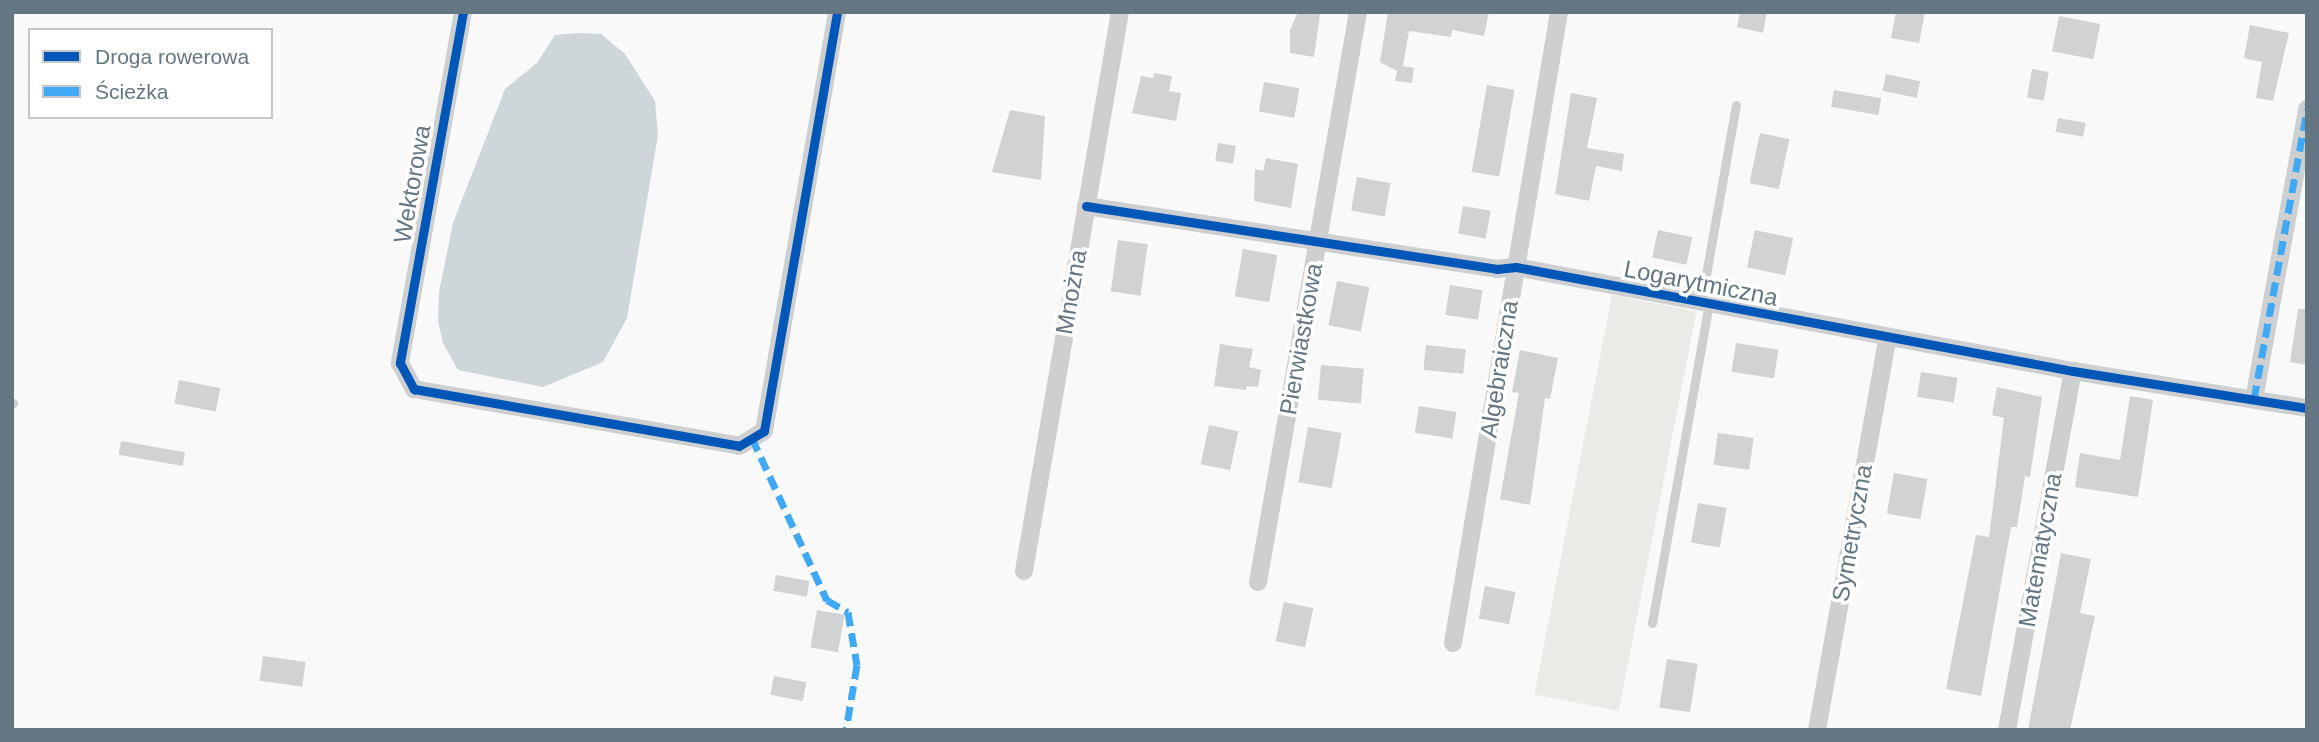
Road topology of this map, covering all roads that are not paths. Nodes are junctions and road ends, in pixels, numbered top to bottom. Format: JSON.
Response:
{"nodes":[{"id":1,"x":463,"y":12,"type":"edge"},
{"id":2,"x":837,"y":12,"type":"edge"},
{"id":3,"x":1120,"y":12,"type":"edge"},
{"id":4,"x":1358,"y":12,"type":"edge"},
{"id":5,"x":1559,"y":12,"type":"edge"},
{"id":6,"x":1737,"y":105,"type":"dead end"},
{"id":7,"x":2307,"y":109,"type":"edge"},
{"id":8,"x":1086,"y":206,"type":"junction"},
{"id":9,"x":1318,"y":242,"type":"junction"},
{"id":10,"x":1516,"y":267,"type":"junction"},
{"id":11,"x":1705,"y":304,"type":"junction"},
{"id":12,"x":1888,"y":337,"type":"junction"},
{"id":13,"x":2073,"y":370,"type":"junction"},
{"id":14,"x":2254,"y":399,"type":"junction"},
{"id":15,"x":2307,"y":408,"type":"edge"},
{"id":16,"x":1024,"y":571,"type":"dead end"},
{"id":17,"x":1258,"y":582,"type":"dead end"},
{"id":18,"x":1652,"y":623,"type":"dead end"},
{"id":19,"x":1453,"y":643,"type":"dead end"},
{"id":20,"x":1817,"y":730,"type":"edge"},
{"id":21,"x":2007,"y":730,"type":"edge"}],
"edges":[{"from":1,"to":2,"type":"street","name":"Wektorowa"},
{"from":3,"to":8,"type":"street","name":"Mnożna"},
{"from":4,"to":9,"type":"street","name":"Pierwiastkowa"},
{"from":5,"to":10,"type":"street","name":"Algebraiczna"},
{"from":6,"to":11,"type":"lane"},
{"from":7,"to":14,"type":"street"},
{"from":8,"to":9,"type":"street","name":"Logarytmiczna"},
{"from":8,"to":16,"type":"street","name":"Mnożna"},
{"from":9,"to":10,"type":"street","name":"Logarytmiczna"},
{"from":9,"to":17,"type":"street","name":"Pierwiastkowa"},
{"from":10,"to":11,"type":"street","name":"Logarytmiczna"},
{"from":10,"to":19,"type":"street","name":"Algebraiczna"},
{"from":11,"to":12,"type":"street","name":"Logarytmiczna"},
{"from":11,"to":18,"type":"lane"},
{"from":12,"to":13,"type":"street","name":"Logarytmiczna"},
{"from":12,"to":20,"type":"street","name":"Symetryczna"},
{"from":13,"to":14,"type":"street","name":"Logarytmiczna"},
{"from":13,"to":21,"type":"street","name":"Matematyczna"},
{"from":14,"to":15,"type":"street","name":"Logarytmiczna"}]}
